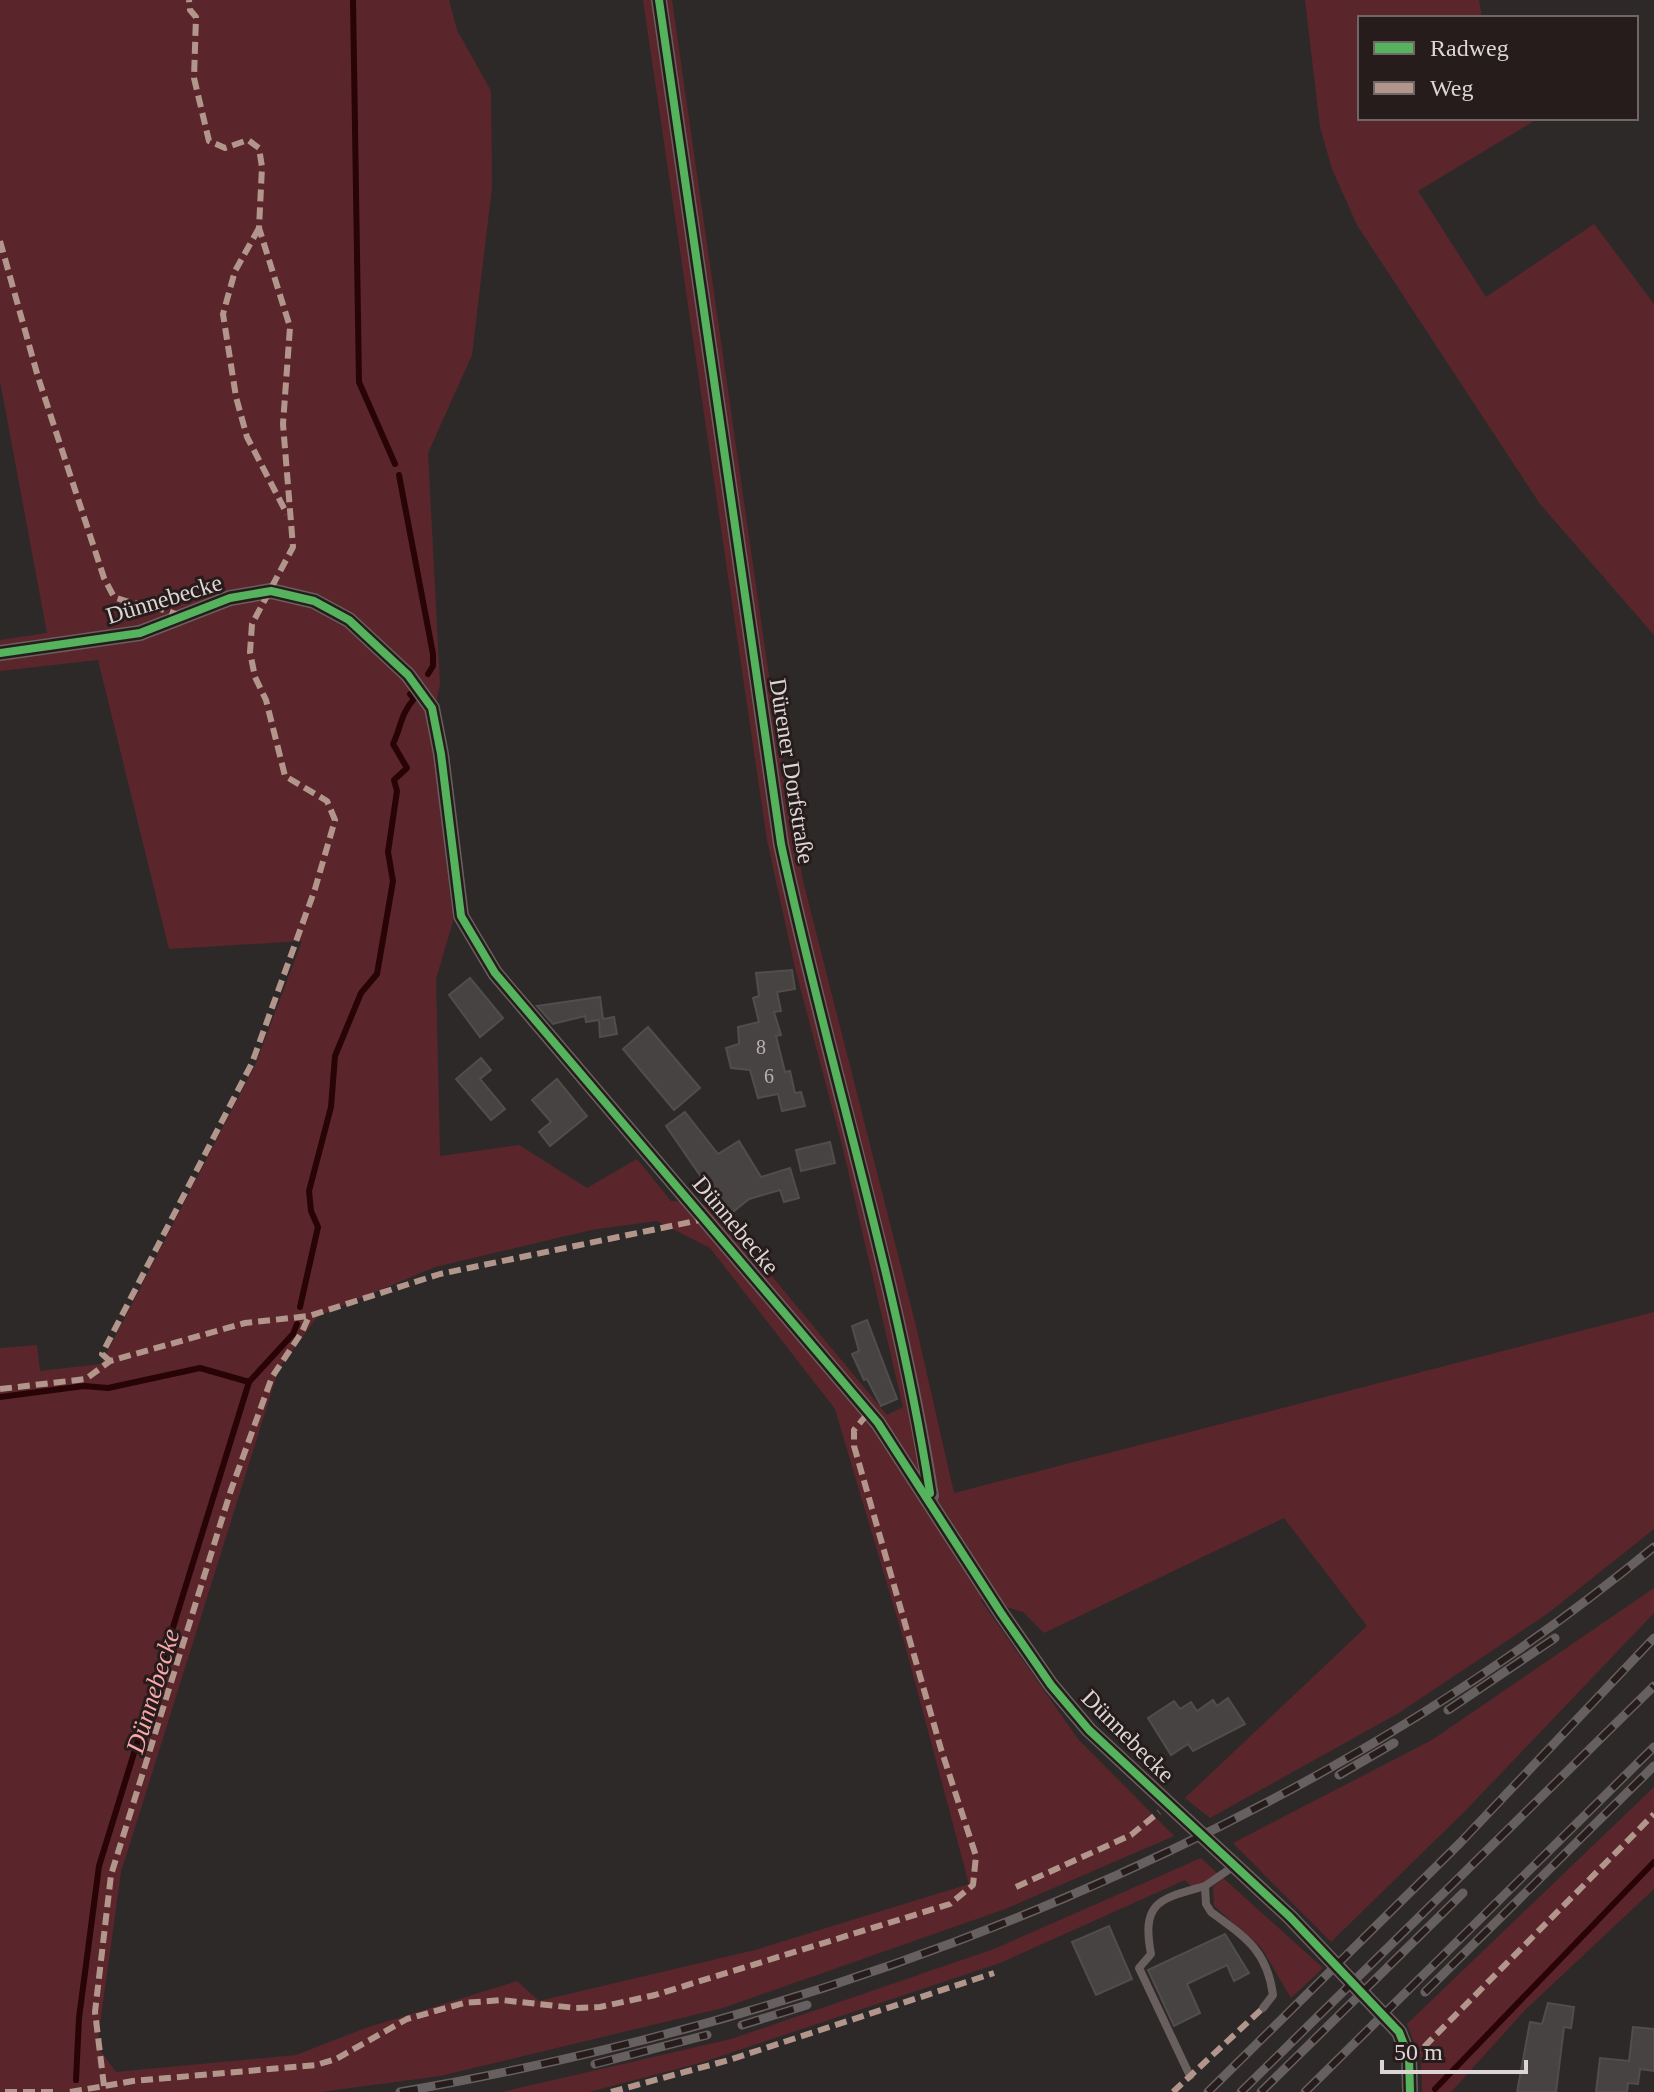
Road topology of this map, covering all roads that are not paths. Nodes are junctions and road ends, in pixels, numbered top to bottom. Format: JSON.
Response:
{"nodes":[{"id":1,"x":659,"y":0,"type":"edge"},
{"id":2,"x":0,"y":653,"type":"edge"},
{"id":3,"x":932,"y":1501,"type":"junction"},
{"id":4,"x":1235,"y":1866,"type":"junction"},
{"id":5,"x":1205,"y":1886,"type":"junction"},
{"id":6,"x":1263,"y":2008,"type":"dead end"},
{"id":7,"x":1190,"y":2076,"type":"dead end"},
{"id":8,"x":1410,"y":2092,"type":"edge"}],
"edges":[{"from":1,"to":3,"type":"street","name":"Dürener Dorfstraße"},
{"from":2,"to":3,"type":"street","name":"Dünnebecke"},
{"from":3,"to":4,"type":"street","name":"Dünnebecke"},
{"from":4,"to":5,"type":"lane"},
{"from":4,"to":8,"type":"street","name":"Dünnebecke"},
{"from":5,"to":6,"type":"lane"},
{"from":5,"to":7,"type":"lane"}]}
